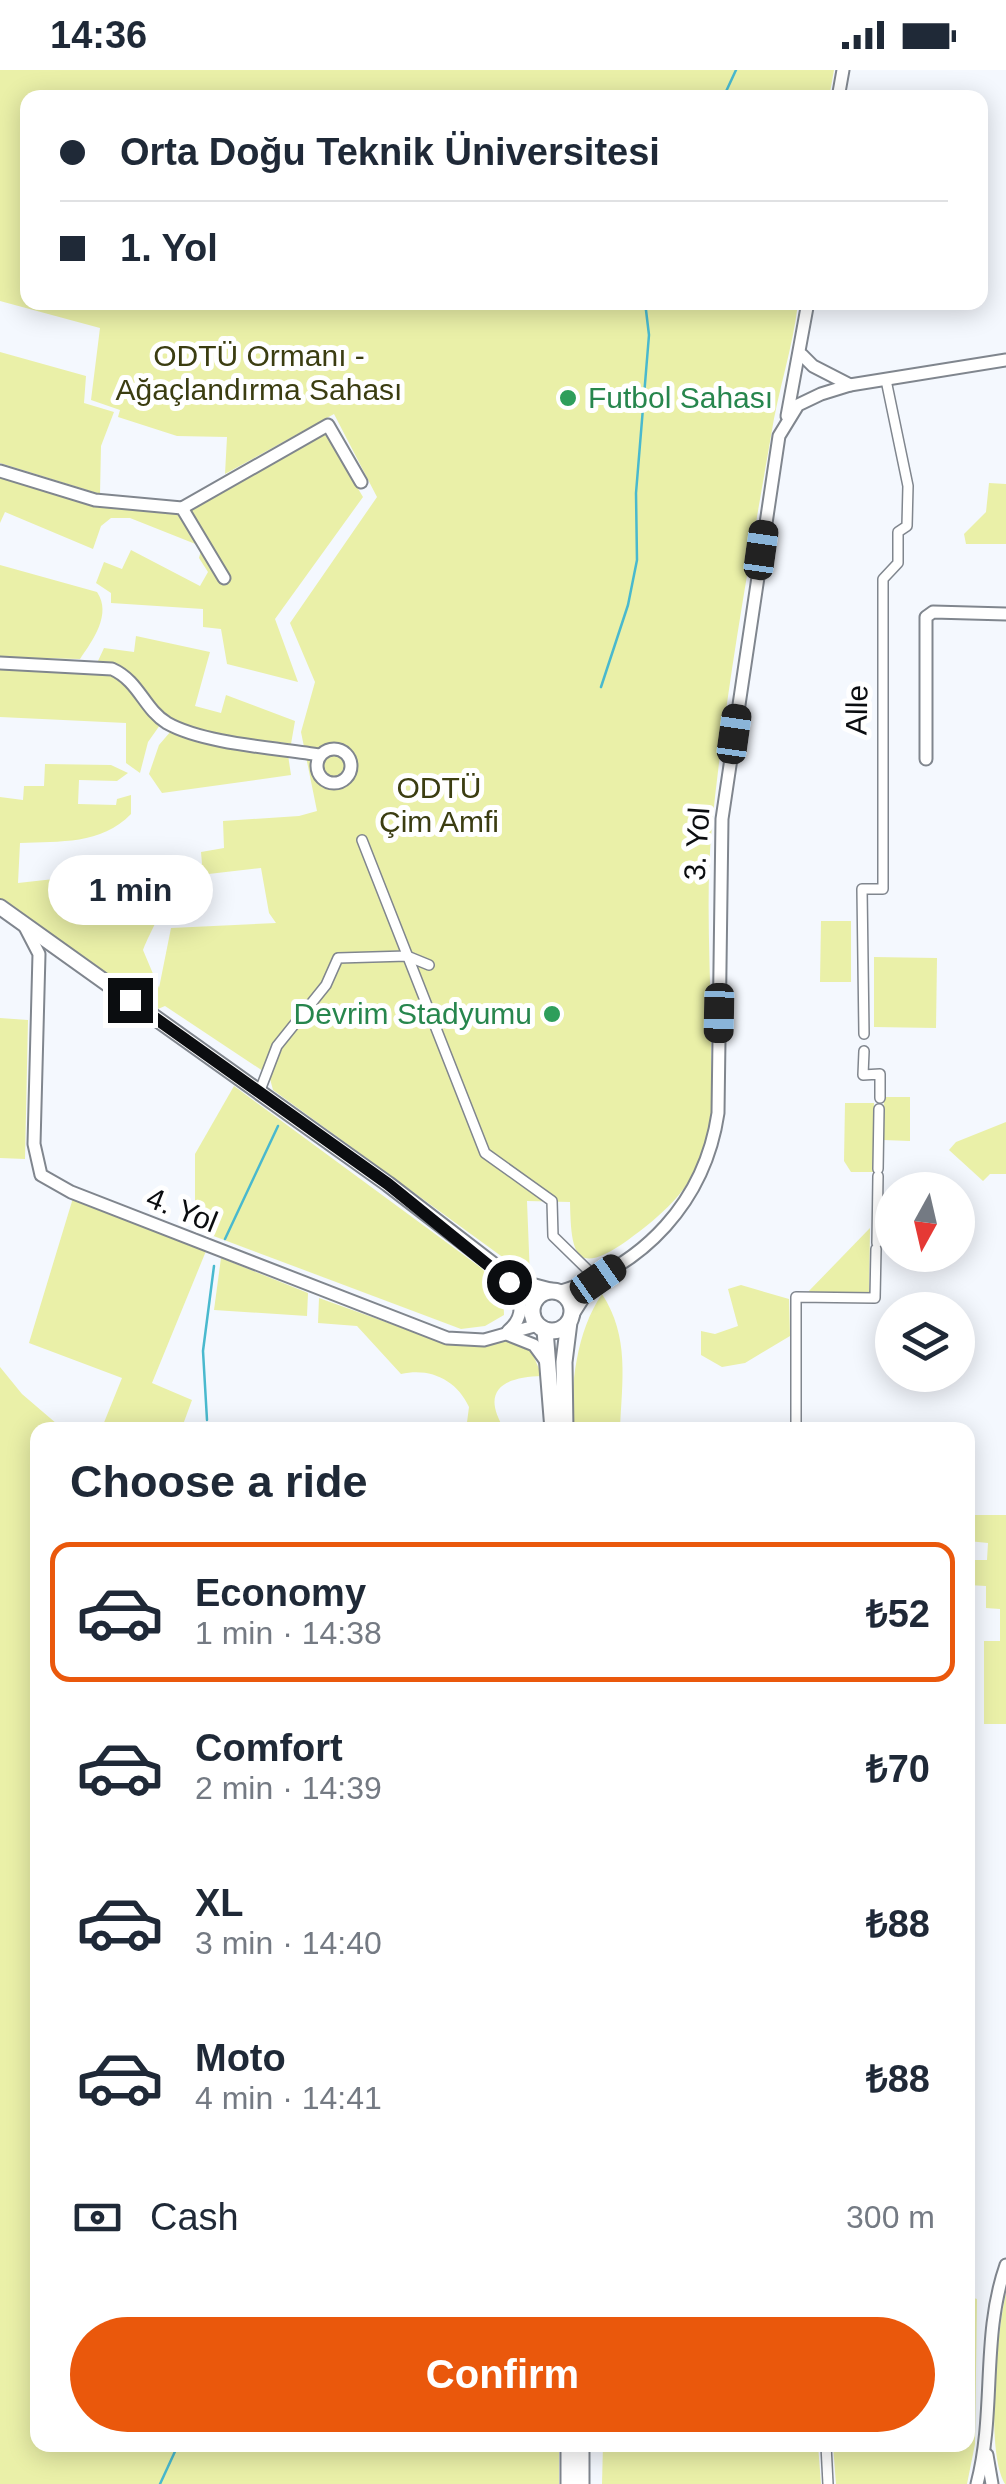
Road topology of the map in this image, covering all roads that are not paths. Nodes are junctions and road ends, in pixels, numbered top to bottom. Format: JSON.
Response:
{"nodes":[{"id":1,"x":807,"y":310,"type":"edge"},
{"id":2,"x":802,"y":355,"type":"junction"},
{"id":3,"x":1006,"y":360,"type":"edge"},
{"id":4,"x":886,"y":380,"type":"junction"},
{"id":5,"x":850,"y":385,"type":"junction"},
{"id":6,"x":787,"y":419,"type":"junction"},
{"id":7,"x":0,"y":470,"type":"edge"},
{"id":8,"x":361,"y":482,"type":"dead end"},
{"id":9,"x":182,"y":508,"type":"junction"},
{"id":10,"x":224,"y":578,"type":"dead end"},
{"id":11,"x":1006,"y":614,"type":"edge"},
{"id":12,"x":0,"y":663,"type":"edge"},
{"id":13,"x":320,"y":755,"type":"dead end"},
{"id":14,"x":926,"y":759,"type":"dead end"},
{"id":15,"x":362,"y":840,"type":"dead end"},
{"id":16,"x":0,"y":907,"type":"edge"},
{"id":17,"x":19,"y":920,"type":"junction"},
{"id":18,"x":62,"y":950,"type":"junction"},
{"id":19,"x":407,"y":956,"type":"junction"},
{"id":20,"x":429,"y":965,"type":"dead end"},
{"id":21,"x":40,"y":972,"type":"junction"},
{"id":22,"x":864,"y":1034,"type":"dead end"},
{"id":23,"x":864,"y":1052,"type":"dead end"},
{"id":24,"x":259,"y":1093,"type":"junction"},
{"id":25,"x":504,"y":1274,"type":"junction"},
{"id":26,"x":597,"y":1279,"type":"junction"},
{"id":27,"x":555,"y":1292,"type":"junction"},
{"id":28,"x":570,"y":1319,"type":"junction"},
{"id":29,"x":542,"y":1327,"type":"junction"},
{"id":30,"x":499,"y":1335,"type":"junction"},
{"id":31,"x":550,"y":1370,"type":"junction"},
{"id":32,"x":553,"y":1422,"type":"edge"},
{"id":33,"x":565,"y":1422,"type":"edge"},
{"id":34,"x":796,"y":1422,"type":"edge"},
{"id":35,"x":1006,"y":2266,"type":"edge"},
{"id":36,"x":986,"y":2450,"type":"junction"},
{"id":37,"x":569,"y":2452,"type":"edge"},
{"id":38,"x":581,"y":2452,"type":"edge"},
{"id":39,"x":826,"y":2452,"type":"edge"},
{"id":40,"x":569,"y":2484,"type":"edge"},
{"id":41,"x":581,"y":2484,"type":"edge"},
{"id":42,"x":828,"y":2484,"type":"edge"},
{"id":43,"x":977,"y":2484,"type":"edge"},
{"id":44,"x":992,"y":2484,"type":"edge"}],
"edges":[{"from":1,"to":2,"type":"street","name":"3. Yol"},
{"from":2,"to":5,"type":"street"},
{"from":2,"to":6,"type":"street","name":"3. Yol"},
{"from":3,"to":4,"type":"street"},
{"from":4,"to":5,"type":"street"},
{"from":4,"to":22,"type":"street","name":"Alle"},
{"from":5,"to":6,"type":"street"},
{"from":6,"to":26,"type":"street","name":"3. Yol"},
{"from":7,"to":9,"type":"street"},
{"from":8,"to":9,"type":"street"},
{"from":9,"to":10,"type":"street"},
{"from":11,"to":14,"type":"street"},
{"from":12,"to":13,"type":"street"},
{"from":15,"to":19,"type":"street"},
{"from":16,"to":17,"type":"street"},
{"from":17,"to":18,"type":"street"},
{"from":17,"to":21,"type":"street","name":"4. Yol"},
{"from":18,"to":21,"type":"street"},
{"from":18,"to":24,"type":"street"},
{"from":19,"to":20,"type":"street"},
{"from":19,"to":24,"type":"street"},
{"from":19,"to":26,"type":"street"},
{"from":21,"to":30,"type":"street","name":"4. Yol"},
{"from":23,"to":34,"type":"street"},
{"from":24,"to":25,"type":"street"},
{"from":25,"to":27,"type":"street"},
{"from":25,"to":30,"type":"street"},
{"from":26,"to":27,"type":"street","name":"3. Yol"},
{"from":26,"to":28,"type":"street","name":"3. Yol"},
{"from":27,"to":28,"type":"main road"},
{"from":27,"to":29,"type":"main road"},
{"from":28,"to":29,"type":"main road"},
{"from":28,"to":33,"type":"main road"},
{"from":29,"to":30,"type":"street","name":"4. Yol"},
{"from":29,"to":31,"type":"main road"},
{"from":30,"to":31,"type":"street"},
{"from":31,"to":32,"type":"main road"},
{"from":35,"to":36,"type":"street"},
{"from":36,"to":43,"type":"street"},
{"from":36,"to":44,"type":"street"},
{"from":37,"to":40,"type":"main road"},
{"from":38,"to":41,"type":"main road"},
{"from":39,"to":42,"type":"street"}]}
